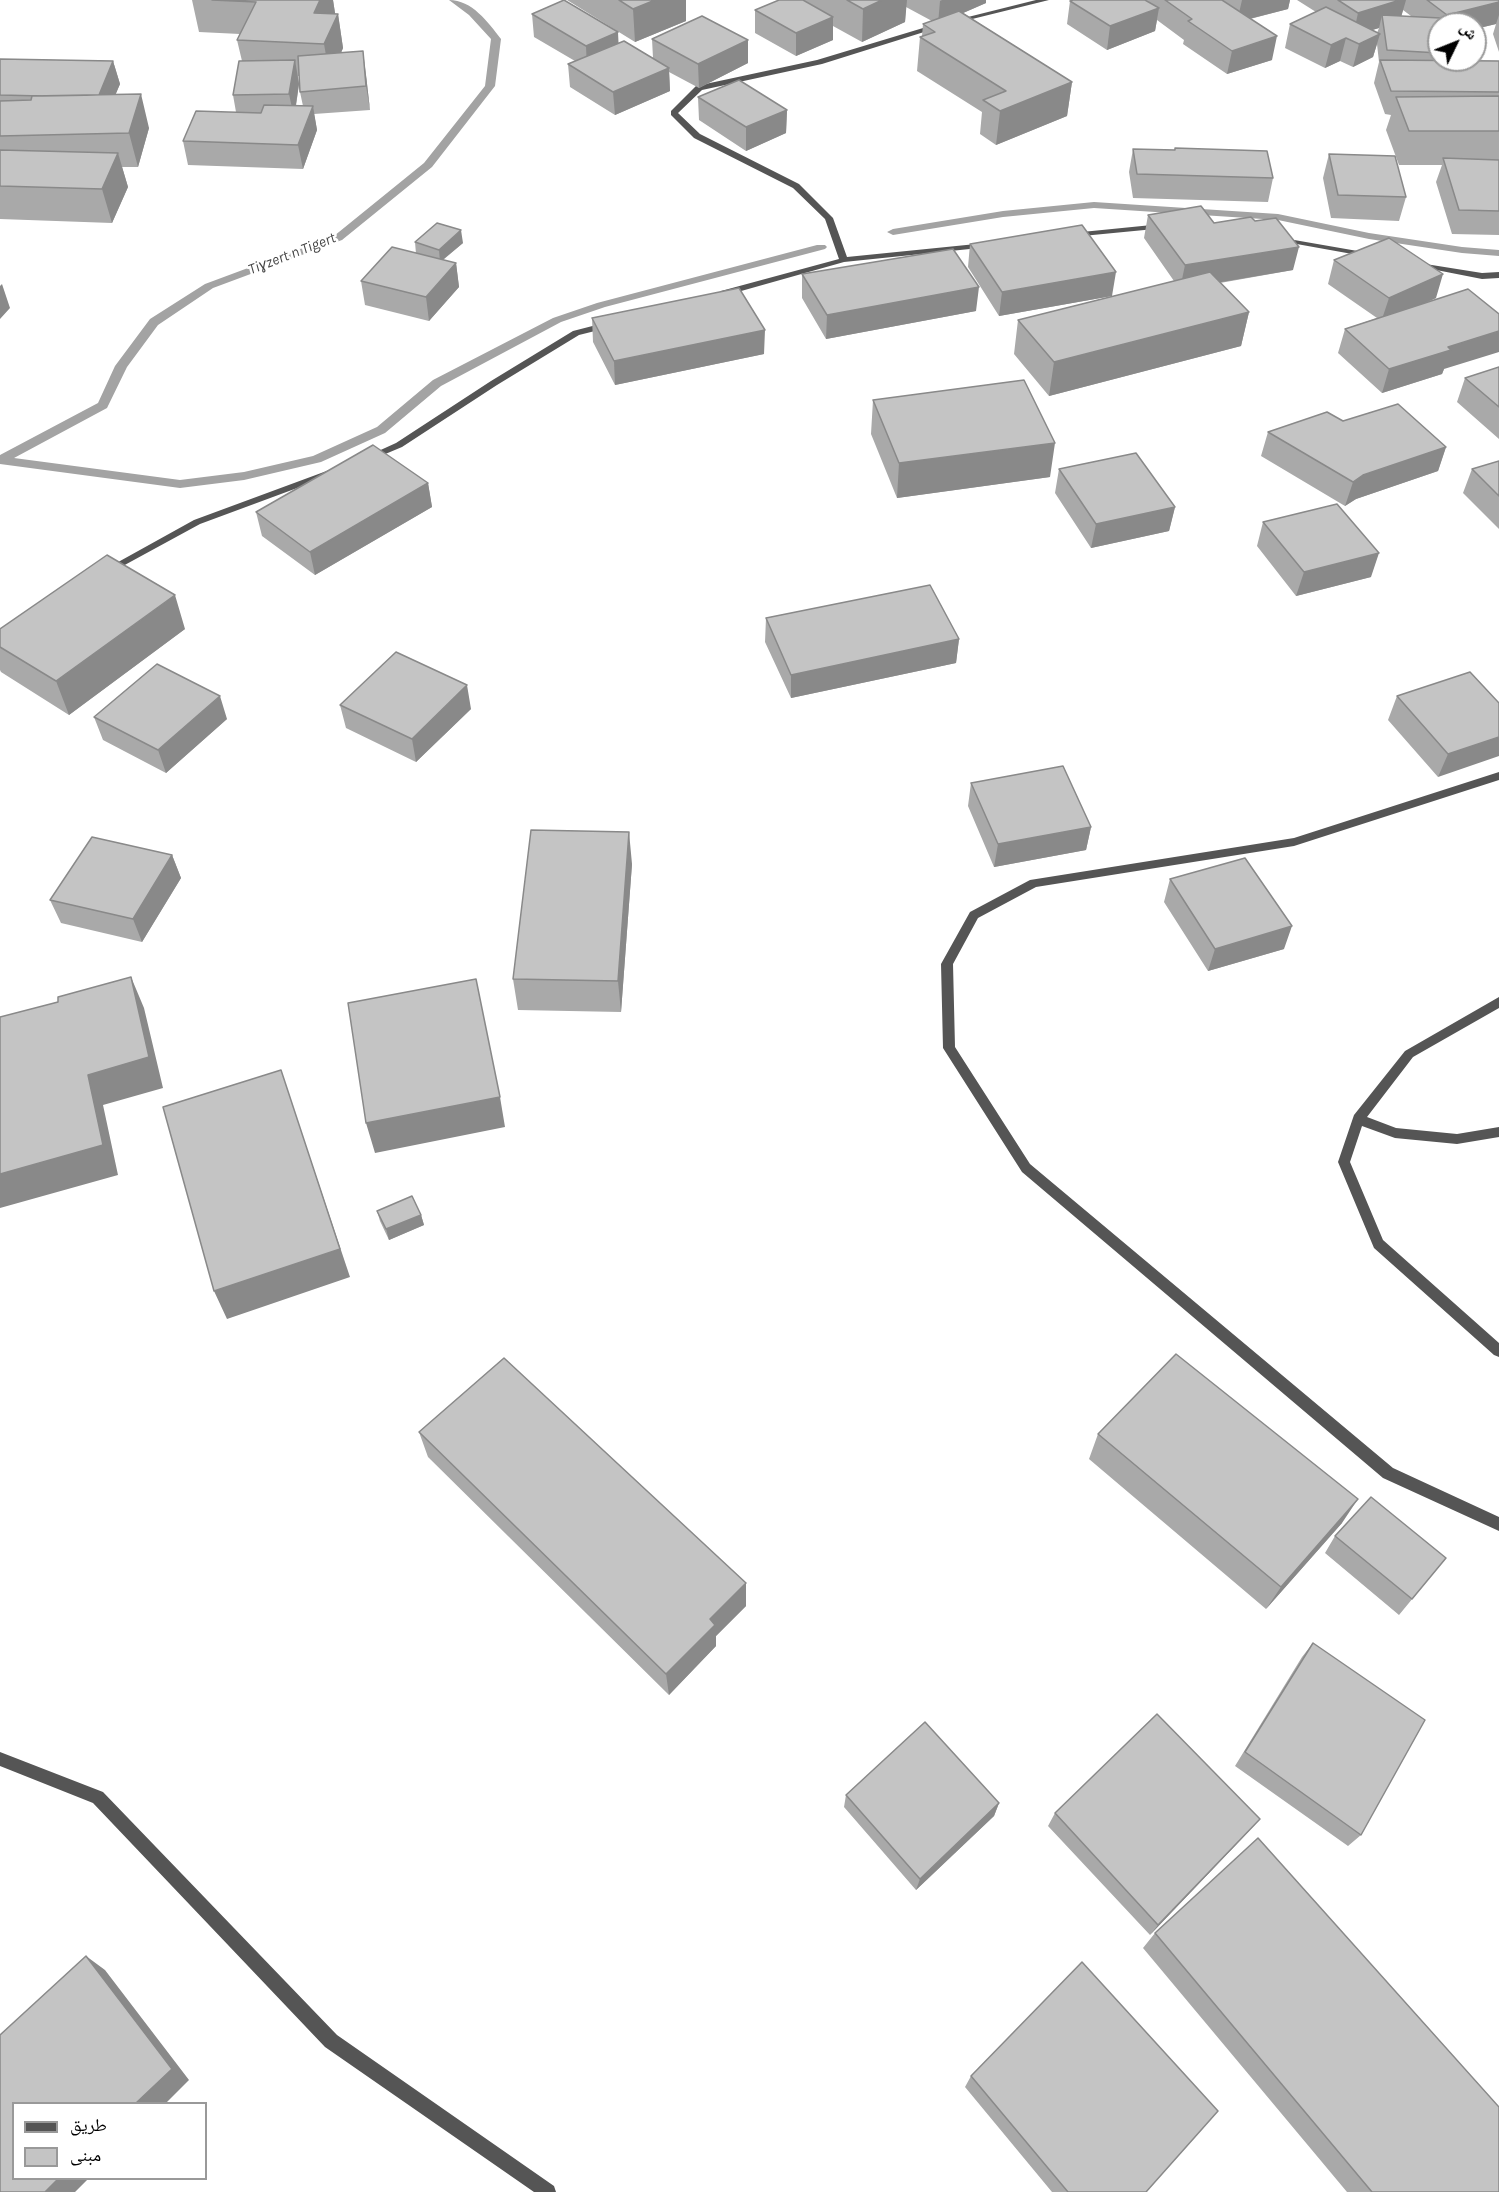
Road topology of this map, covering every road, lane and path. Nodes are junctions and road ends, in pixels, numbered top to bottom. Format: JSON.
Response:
{"nodes":[{"id":1,"x":1045,"y":0,"type":"edge"},
{"id":2,"x":951,"y":22,"type":"edge"},
{"id":3,"x":940,"y":26,"type":"edge"},
{"id":4,"x":1175,"y":226,"type":"edge"},
{"id":5,"x":1266,"y":236,"type":"edge"},
{"id":6,"x":1058,"y":237,"type":"edge"},
{"id":7,"x":998,"y":243,"type":"edge"},
{"id":8,"x":1380,"y":257,"type":"edge"},
{"id":9,"x":844,"y":260,"type":"junction"},
{"id":10,"x":1402,"y":261,"type":"edge"},
{"id":11,"x":1499,"y":275,"type":"edge"},
{"id":12,"x":710,"y":297,"type":"edge"},
{"id":13,"x":621,"y":321,"type":"edge"},
{"id":14,"x":356,"y":462,"type":"edge"},
{"id":15,"x":345,"y":466,"type":"edge"},
{"id":16,"x":94,"y":578,"type":"edge"},
{"id":17,"x":1499,"y":776,"type":"edge"},
{"id":18,"x":1499,"y":1002,"type":"edge"},
{"id":19,"x":1358,"y":1119,"type":"junction"},
{"id":20,"x":1499,"y":1132,"type":"edge"},
{"id":21,"x":1499,"y":1351,"type":"edge"},
{"id":22,"x":1499,"y":1524,"type":"edge"},
{"id":23,"x":0,"y":1760,"type":"edge"},
{"id":24,"x":548,"y":2192,"type":"edge"}],
"edges":[{"from":1,"to":2,"type":"street"},
{"from":3,"to":9,"type":"street"},
{"from":4,"to":6,"type":"street"},
{"from":5,"to":8,"type":"street"},
{"from":7,"to":9,"type":"street"},
{"from":9,"to":12,"type":"street"},
{"from":10,"to":11,"type":"street"},
{"from":13,"to":14,"type":"street"},
{"from":15,"to":16,"type":"street"},
{"from":17,"to":22,"type":"street"},
{"from":18,"to":19,"type":"street"},
{"from":19,"to":20,"type":"street"},
{"from":19,"to":21,"type":"street"},
{"from":23,"to":24,"type":"street"}]}
